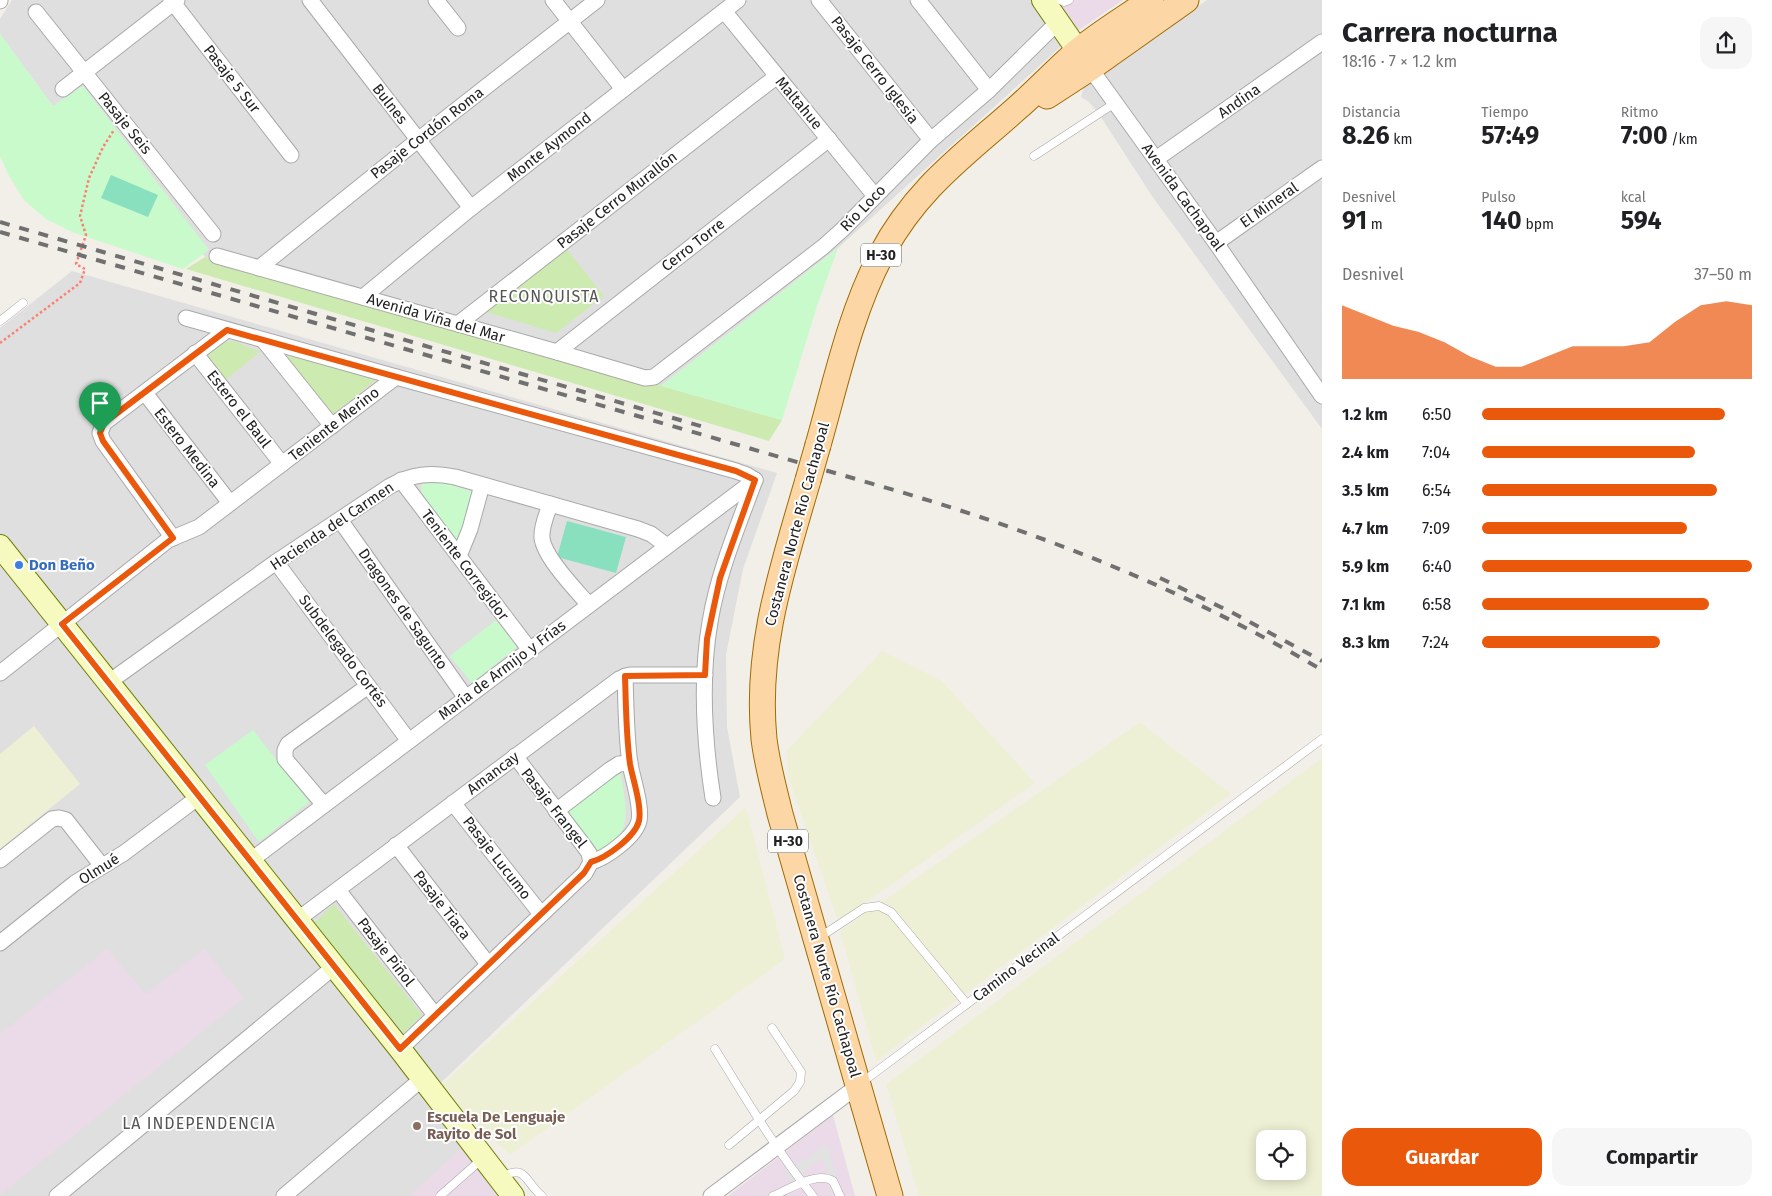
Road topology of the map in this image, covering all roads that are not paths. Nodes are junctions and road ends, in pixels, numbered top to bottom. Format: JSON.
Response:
{"nodes":[{"id":1,"x":310,"y":0,"type":"edge"},
{"id":2,"x":436,"y":0,"type":"edge"},
{"id":3,"x":552,"y":0,"type":"edge"},
{"id":4,"x":597,"y":0,"type":"edge"},
{"id":5,"x":738,"y":0,"type":"edge"},
{"id":6,"x":820,"y":0,"type":"edge"},
{"id":7,"x":918,"y":0,"type":"edge"},
{"id":8,"x":1043,"y":0,"type":"edge"},
{"id":9,"x":1060,"y":0,"type":"edge"},
{"id":10,"x":1069,"y":0,"type":"edge"},
{"id":11,"x":1151,"y":0,"type":"edge"},
{"id":12,"x":1186,"y":0,"type":"edge"},
{"id":13,"x":174,"y":1,"type":"edge"},
{"id":14,"x":724,"y":11,"type":"junction"},
{"id":15,"x":36,"y":12,"type":"dead end"},
{"id":16,"x":569,"y":22,"type":"junction"},
{"id":17,"x":1058,"y":22,"type":"junction"},
{"id":18,"x":458,"y":28,"type":"dead end"},
{"id":19,"x":1322,"y":42,"type":"edge"},
{"id":20,"x":1084,"y":59,"type":"junction"},
{"id":21,"x":84,"y":72,"type":"junction"},
{"id":22,"x":777,"y":76,"type":"junction"},
{"id":23,"x":63,"y":88,"type":"dead end"},
{"id":24,"x":624,"y":89,"type":"junction"},
{"id":25,"x":989,"y":90,"type":"junction"},
{"id":26,"x":1115,"y":102,"type":"junction"},
{"id":27,"x":829,"y":139,"type":"junction"},
{"id":28,"x":418,"y":140,"type":"junction"},
{"id":29,"x":931,"y":140,"type":"junction"},
{"id":30,"x":291,"y":155,"type":"dead end"},
{"id":31,"x":1034,"y":156,"type":"dead end"},
{"id":32,"x":1156,"y":159,"type":"junction"},
{"id":33,"x":1322,"y":168,"type":"edge"},
{"id":34,"x":875,"y":196,"type":"junction"},
{"id":35,"x":471,"y":208,"type":"junction"},
{"id":36,"x":213,"y":234,"type":"dead end"},
{"id":37,"x":1216,"y":242,"type":"junction"},
{"id":38,"x":217,"y":256,"type":"dead end"},
{"id":39,"x":259,"y":268,"type":"junction"},
{"id":40,"x":363,"y":297,"type":"junction"},
{"id":41,"x":23,"y":303,"type":"dead end"},
{"id":42,"x":186,"y":318,"type":"dead end"},
{"id":43,"x":0,"y":321,"type":"edge"},
{"id":44,"x":458,"y":324,"type":"junction"},
{"id":45,"x":227,"y":330,"type":"junction"},
{"id":46,"x":264,"y":341,"type":"junction"},
{"id":47,"x":557,"y":352,"type":"junction"},
{"id":48,"x":195,"y":353,"type":"junction"},
{"id":49,"x":396,"y":377,"type":"junction"},
{"id":50,"x":654,"y":377,"type":"joint"},
{"id":51,"x":145,"y":393,"type":"junction"},
{"id":52,"x":1322,"y":394,"type":"edge"},
{"id":53,"x":332,"y":426,"type":"junction"},
{"id":54,"x":282,"y":464,"type":"junction"},
{"id":55,"x":401,"y":480,"type":"junction"},
{"id":56,"x":755,"y":480,"type":"junction"},
{"id":57,"x":482,"y":485,"type":"junction"},
{"id":58,"x":230,"y":503,"type":"junction"},
{"id":59,"x":550,"y":504,"type":"junction"},
{"id":60,"x":340,"y":520,"type":"junction"},
{"id":61,"x":173,"y":538,"type":"junction"},
{"id":62,"x":0,"y":546,"type":"edge"},
{"id":63,"x":668,"y":546,"type":"junction"},
{"id":64,"x":459,"y":556,"type":"junction"},
{"id":65,"x":276,"y":562,"type":"junction"},
{"id":66,"x":589,"y":605,"type":"junction"},
{"id":67,"x":62,"y":624,"type":"junction"},
{"id":68,"x":530,"y":650,"type":"junction"},
{"id":69,"x":0,"y":673,"type":"edge"},
{"id":70,"x":705,"y":675,"type":"junction"},
{"id":71,"x":625,"y":676,"type":"junction"},
{"id":72,"x":109,"y":682,"type":"junction"},
{"id":73,"x":368,"y":686,"type":"junction"},
{"id":74,"x":466,"y":698,"type":"junction"},
{"id":75,"x":409,"y":740,"type":"junction"},
{"id":76,"x":1322,"y":740,"type":"edge"},
{"id":77,"x":515,"y":756,"type":"junction"},
{"id":78,"x":630,"y":763,"type":"junction"},
{"id":79,"x":200,"y":796,"type":"junction"},
{"id":80,"x":713,"y":798,"type":"dead end"},
{"id":81,"x":453,"y":803,"type":"junction"},
{"id":82,"x":324,"y":805,"type":"junction"},
{"id":83,"x":556,"y":811,"type":"junction"},
{"id":84,"x":396,"y":845,"type":"junction"},
{"id":85,"x":0,"y":860,"type":"edge"},
{"id":86,"x":250,"y":861,"type":"junction"},
{"id":87,"x":591,"y":862,"type":"junction"},
{"id":88,"x":102,"y":866,"type":"junction"},
{"id":89,"x":338,"y":890,"type":"junction"},
{"id":90,"x":541,"y":914,"type":"junction"},
{"id":91,"x":297,"y":920,"type":"junction"},
{"id":92,"x":816,"y":939,"type":"junction"},
{"id":93,"x":0,"y":943,"type":"edge"},
{"id":94,"x":488,"y":964,"type":"junction"},
{"id":95,"x":335,"y":966,"type":"junction"},
{"id":96,"x":967,"y":1004,"type":"junction"},
{"id":97,"x":435,"y":1015,"type":"junction"},
{"id":98,"x":772,"y":1028,"type":"dead end"},
{"id":99,"x":400,"y":1049,"type":"junction"},
{"id":100,"x":715,"y":1049,"type":"dead end"},
{"id":101,"x":423,"y":1078,"type":"junction"},
{"id":102,"x":858,"y":1085,"type":"junction"},
{"id":103,"x":759,"y":1120,"type":"junction"},
{"id":104,"x":729,"y":1145,"type":"dead end"},
{"id":105,"x":776,"y":1147,"type":"junction"},
{"id":106,"x":484,"y":1157,"type":"junction"},
{"id":107,"x":500,"y":1178,"type":"junction"},
{"id":108,"x":803,"y":1183,"type":"junction"},
{"id":109,"x":57,"y":1196,"type":"edge"},
{"id":110,"x":284,"y":1196,"type":"edge"},
{"id":111,"x":440,"y":1196,"type":"edge"},
{"id":112,"x":513,"y":1196,"type":"edge"},
{"id":113,"x":542,"y":1196,"type":"edge"},
{"id":114,"x":711,"y":1196,"type":"edge"},
{"id":115,"x":773,"y":1196,"type":"edge"},
{"id":116,"x":813,"y":1196,"type":"edge"},
{"id":117,"x":840,"y":1196,"type":"edge"},
{"id":118,"x":890,"y":1196,"type":"edge"}],
"edges":[{"from":1,"to":28,"type":"street","name":"Bulnes"},
{"from":2,"to":18,"type":"street"},
{"from":3,"to":16,"type":"street"},
{"from":4,"to":16,"type":"street","name":"Pasaje Cordón Roma"},
{"from":5,"to":14,"type":"street","name":"Monte Aymond"},
{"from":6,"to":29,"type":"street","name":"Pasaje Cerro Iglesia"},
{"from":7,"to":25,"type":"street"},
{"from":8,"to":17,"type":"main road","name":"Avenida Cachapoal"},
{"from":9,"to":10,"type":"lane"},
{"from":11,"to":20,"type":"main road","name":"Costanera Norte Río Cachapoal","number":"H-30"},
{"from":12,"to":20,"type":"main road","name":"Costanera Norte Río Cachapoal","number":"H-30"},
{"from":13,"to":21,"type":"street"},
{"from":13,"to":30,"type":"street","name":"Pasaje 5 Sur"},
{"from":14,"to":22,"type":"street","name":"Maltahue"},
{"from":14,"to":24,"type":"street","name":"Monte Aymond"},
{"from":15,"to":21,"type":"street","name":"Pasaje Seis"},
{"from":16,"to":24,"type":"street"},
{"from":16,"to":28,"type":"street","name":"Pasaje Cordón Roma"},
{"from":17,"to":20,"type":"main road","name":"Avenida Cachapoal"},
{"from":17,"to":25,"type":"street","name":"Río Loco"},
{"from":19,"to":32,"type":"street","name":"Andina"},
{"from":20,"to":26,"type":"street","name":"Avenida Cachapoal"},
{"from":20,"to":92,"type":"main road","name":"Costanera Norte Río Cachapoal","number":"H-30","bridge":true},
{"from":21,"to":23,"type":"street"},
{"from":21,"to":36,"type":"street","name":"Pasaje Seis"},
{"from":22,"to":27,"type":"street","name":"Maltahue"},
{"from":22,"to":44,"type":"street","name":"Pasaje Cerro Murallón"},
{"from":24,"to":35,"type":"street","name":"Monte Aymond"},
{"from":25,"to":29,"type":"street","name":"Río Loco"},
{"from":26,"to":31,"type":"lane"},
{"from":26,"to":32,"type":"street","name":"Avenida Cachapoal"},
{"from":27,"to":34,"type":"street","name":"Maltahue"},
{"from":27,"to":47,"type":"street","name":"Cerro Torre"},
{"from":28,"to":35,"type":"street","name":"Bulnes"},
{"from":28,"to":39,"type":"street","name":"Pasaje Cordón Roma"},
{"from":29,"to":34,"type":"street","name":"Río Loco"},
{"from":32,"to":37,"type":"street","name":"Avenida Cachapoal"},
{"from":33,"to":37,"type":"street","name":"El Mineral"},
{"from":34,"to":50,"type":"street","name":"Río Loco"},
{"from":35,"to":40,"type":"street","name":"Monte Aymond"},
{"from":37,"to":52,"type":"street","name":"Avenida Cachapoal"},
{"from":38,"to":39,"type":"street","name":"Avenida Viña del Mar"},
{"from":39,"to":40,"type":"street","name":"Avenida Viña del Mar"},
{"from":40,"to":44,"type":"street","name":"Avenida Viña del Mar"},
{"from":41,"to":43,"type":"lane"},
{"from":42,"to":45,"type":"street"},
{"from":44,"to":47,"type":"street","name":"Avenida Viña del Mar"},
{"from":45,"to":46,"type":"street"},
{"from":45,"to":48,"type":"street"},
{"from":46,"to":49,"type":"street"},
{"from":46,"to":53,"type":"street"},
{"from":47,"to":50,"type":"street","name":"Avenida Viña del Mar"},
{"from":48,"to":51,"type":"street"},
{"from":48,"to":54,"type":"street","name":"Estero el Baul"},
{"from":49,"to":53,"type":"street","name":"Teniente Merino"},
{"from":49,"to":56,"type":"street"},
{"from":51,"to":58,"type":"street","name":"Estero Medina"},
{"from":51,"to":61,"type":"street"},
{"from":53,"to":54,"type":"street","name":"Teniente Merino"},
{"from":54,"to":58,"type":"street","name":"Teniente Merino"},
{"from":55,"to":57,"type":"street","name":"Hacienda del Carmen"},
{"from":55,"to":60,"type":"street","name":"Hacienda del Carmen"},
{"from":55,"to":64,"type":"street","name":"Teniente Corregidor"},
{"from":56,"to":63,"type":"street","name":"María de Armijo y Frías"},
{"from":56,"to":70,"type":"street"},
{"from":57,"to":59,"type":"street","name":"Hacienda del Carmen"},
{"from":57,"to":64,"type":"street"},
{"from":58,"to":61,"type":"street","name":"Teniente Merino"},
{"from":59,"to":63,"type":"street","name":"Hacienda del Carmen"},
{"from":59,"to":66,"type":"street"},
{"from":60,"to":65,"type":"street","name":"Hacienda del Carmen"},
{"from":60,"to":74,"type":"street","name":"Dragones de Sagunto"},
{"from":61,"to":67,"type":"street","name":"Teniente Merino"},
{"from":62,"to":67,"type":"main road"},
{"from":63,"to":66,"type":"street","name":"María de Armijo y Frías"},
{"from":64,"to":68,"type":"street","name":"Teniente Corregidor"},
{"from":65,"to":72,"type":"street","name":"Hacienda del Carmen"},
{"from":65,"to":73,"type":"street","name":"Subdelegado Cortés"},
{"from":66,"to":68,"type":"street","name":"María de Armijo y Frías"},
{"from":67,"to":69,"type":"street","name":"Teniente Merino"},
{"from":67,"to":72,"type":"main road"},
{"from":68,"to":74,"type":"street","name":"María de Armijo y Frías"},
{"from":70,"to":71,"type":"street"},
{"from":70,"to":80,"type":"street"},
{"from":71,"to":77,"type":"street","name":"Amancay"},
{"from":71,"to":78,"type":"street"},
{"from":72,"to":79,"type":"main road"},
{"from":73,"to":75,"type":"street","name":"Subdelegado Cortés"},
{"from":73,"to":82,"type":"street"},
{"from":74,"to":75,"type":"street","name":"María de Armijo y Frías"},
{"from":75,"to":82,"type":"street","name":"María de Armijo y Frías"},
{"from":76,"to":96,"type":"lane","name":"Camino Vecinal"},
{"from":77,"to":81,"type":"street","name":"Amancay"},
{"from":77,"to":83,"type":"street","name":"Pasaje Frangel"},
{"from":78,"to":83,"type":"street"},
{"from":78,"to":87,"type":"street"},
{"from":79,"to":86,"type":"main road"},
{"from":79,"to":88,"type":"street","name":"Olmué"},
{"from":81,"to":84,"type":"street","name":"Amancay"},
{"from":81,"to":90,"type":"street","name":"Pasaje Lucumo"},
{"from":82,"to":86,"type":"street","name":"María de Armijo y Frías"},
{"from":83,"to":87,"type":"street","name":"Pasaje Frangel"},
{"from":84,"to":89,"type":"street","name":"Amancay"},
{"from":84,"to":94,"type":"street","name":"Pasaje Tiaca"},
{"from":85,"to":88,"type":"street"},
{"from":86,"to":91,"type":"main road"},
{"from":87,"to":90,"type":"street"},
{"from":88,"to":93,"type":"street","name":"Olmué"},
{"from":89,"to":91,"type":"street","name":"Amancay"},
{"from":89,"to":97,"type":"street","name":"Pasaje Piñol"},
{"from":90,"to":94,"type":"street"},
{"from":91,"to":95,"type":"main road"},
{"from":92,"to":96,"type":"lane"},
{"from":92,"to":102,"type":"main road","name":"Costanera Norte Río Cachapoal","number":"H-30"},
{"from":94,"to":97,"type":"street"},
{"from":95,"to":99,"type":"main road"},
{"from":95,"to":109,"type":"street"},
{"from":96,"to":102,"type":"lane","name":"Camino Vecinal"},
{"from":97,"to":99,"type":"street"},
{"from":98,"to":103,"type":"lane"},
{"from":99,"to":101,"type":"main road"},
{"from":100,"to":103,"type":"lane"},
{"from":101,"to":106,"type":"main road"},
{"from":101,"to":110,"type":"street"},
{"from":102,"to":105,"type":"street","name":"Camino Vecinal"},
{"from":102,"to":118,"type":"main road","name":"Costanera Norte Río Cachapoal","number":"H-30"},
{"from":103,"to":104,"type":"lane"},
{"from":103,"to":105,"type":"lane"},
{"from":105,"to":108,"type":"lane"},
{"from":105,"to":114,"type":"street","name":"Camino Vecinal"},
{"from":106,"to":107,"type":"main road"},
{"from":106,"to":111,"type":"lane"},
{"from":107,"to":112,"type":"main road"},
{"from":107,"to":113,"type":"lane"},
{"from":108,"to":115,"type":"lane"},
{"from":108,"to":116,"type":"lane"},
{"from":108,"to":117,"type":"lane"}]}
